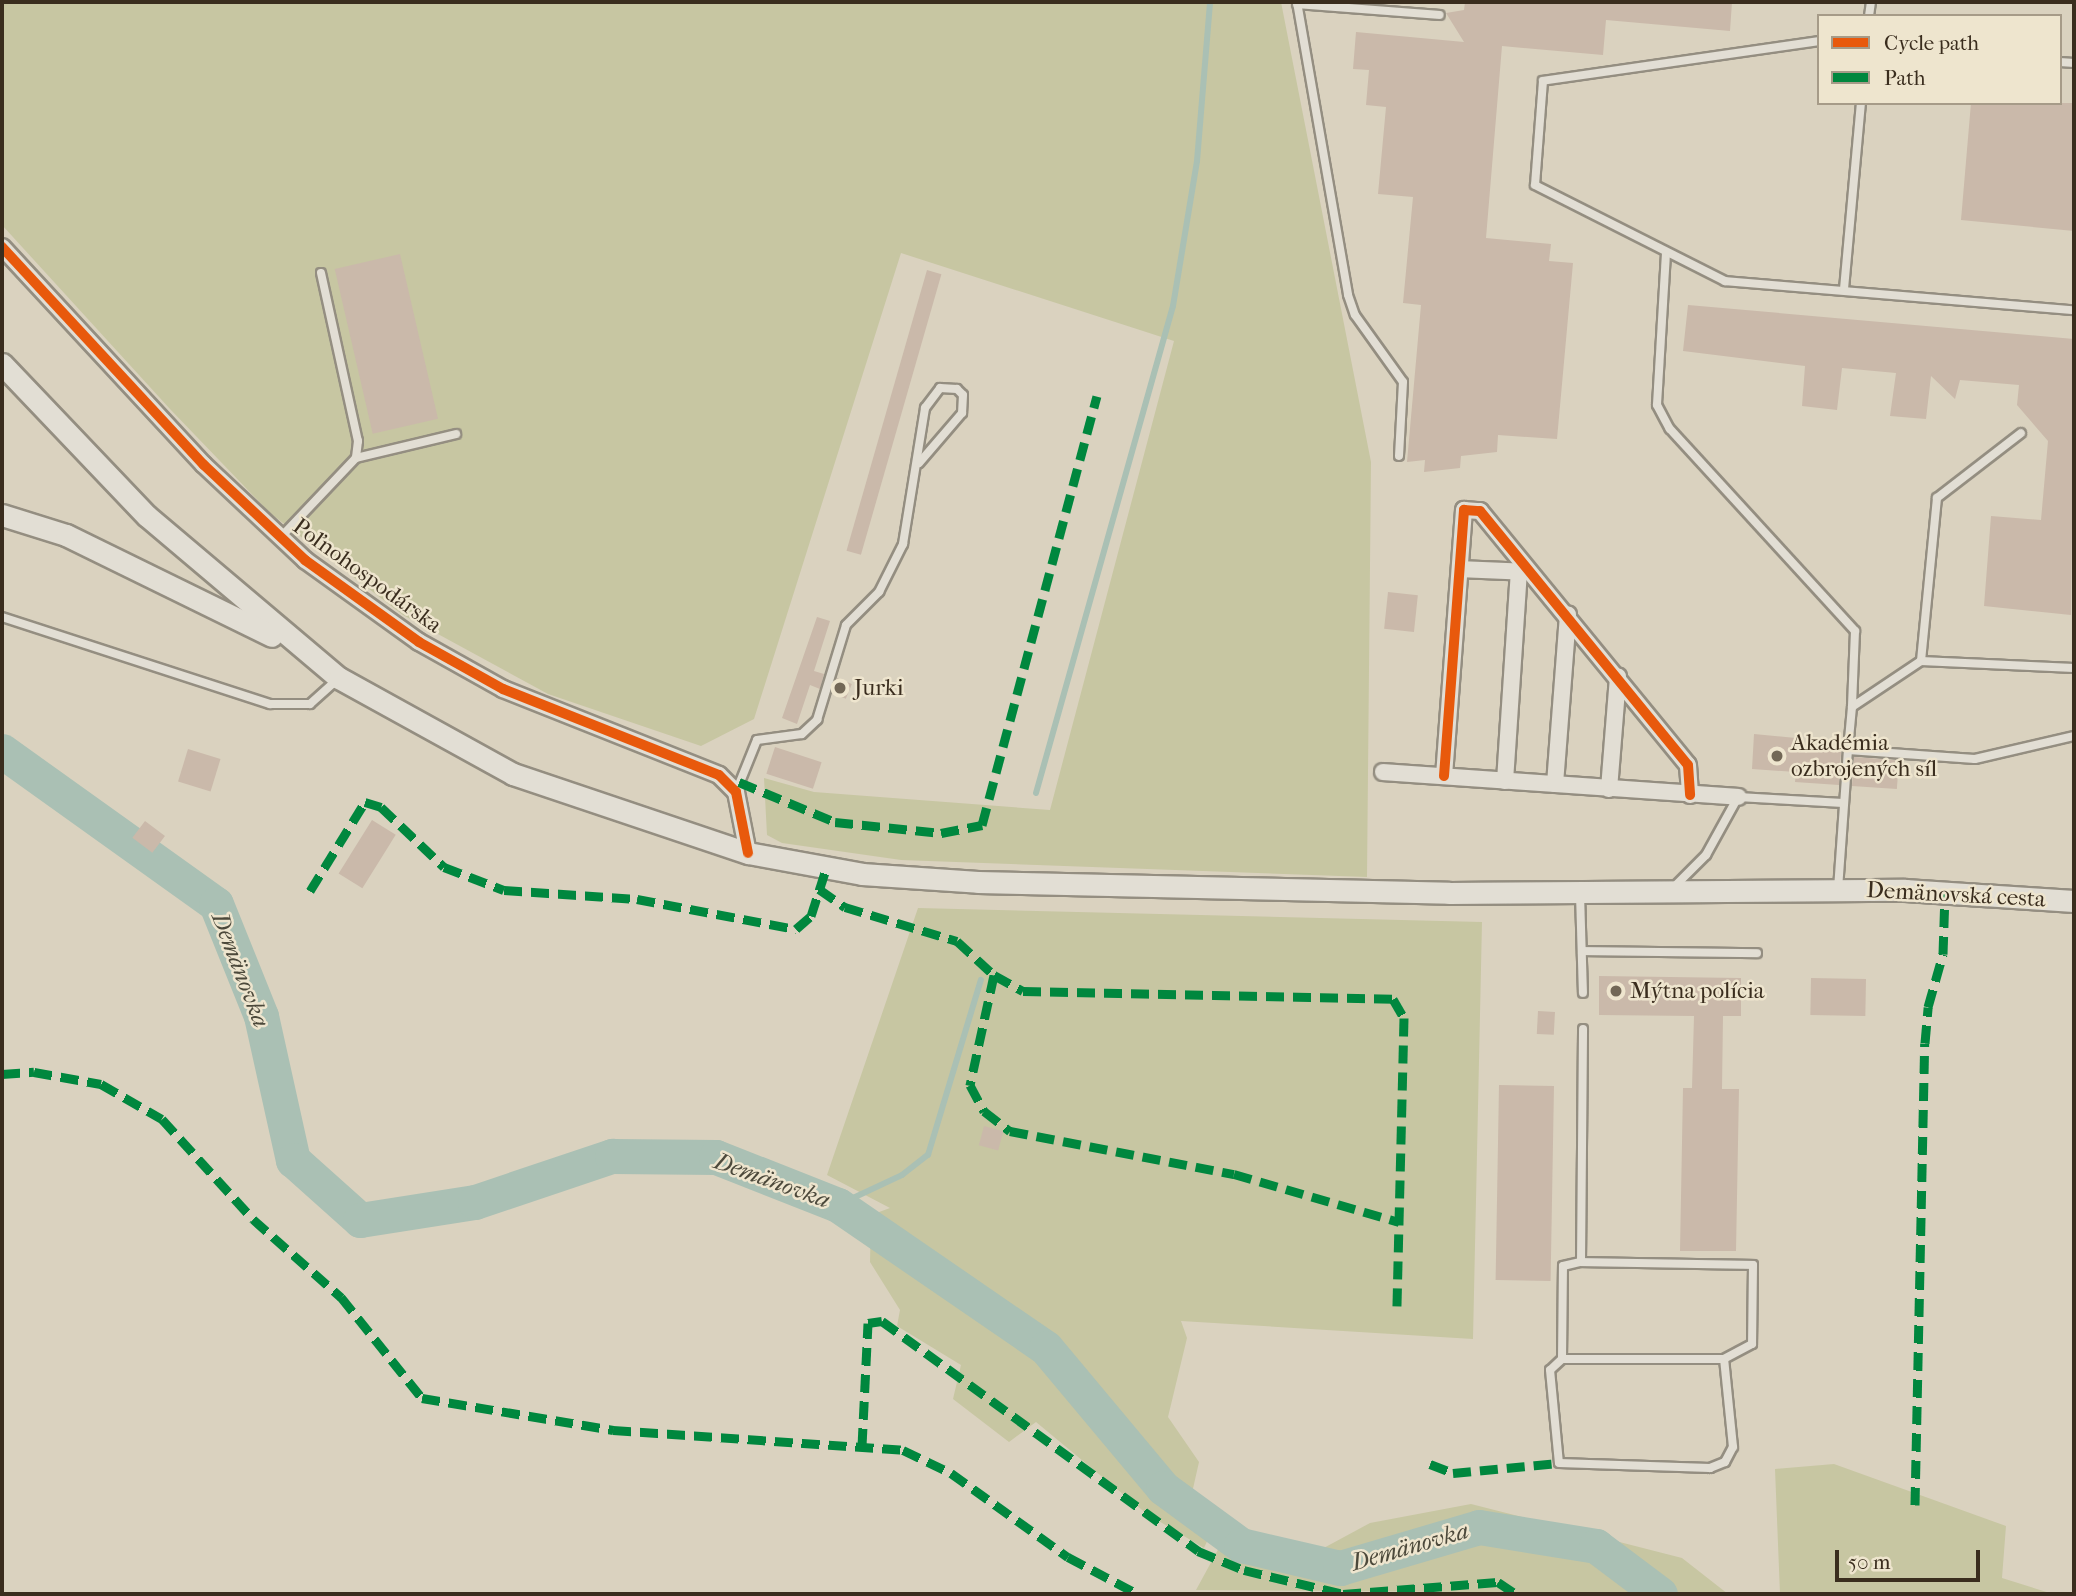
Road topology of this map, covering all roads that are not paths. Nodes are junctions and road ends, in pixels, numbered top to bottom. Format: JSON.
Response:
{"nodes":[{"id":1,"x":1297,"y":3,"type":"edge"},
{"id":2,"x":1440,"y":15,"type":"dead end"},
{"id":3,"x":1817,"y":41,"type":"edge"},
{"id":4,"x":1861,"y":105,"type":"edge"},
{"id":5,"x":2,"y":247,"type":"edge"},
{"id":6,"x":1666,"y":253,"type":"junction"},
{"id":7,"x":321,"y":273,"type":"dead end"},
{"id":8,"x":1844,"y":289,"type":"junction"},
{"id":9,"x":2074,"y":310,"type":"edge"},
{"id":10,"x":2,"y":364,"type":"edge"},
{"id":11,"x":456,"y":433,"type":"dead end"},
{"id":12,"x":2021,"y":433,"type":"dead end"},
{"id":13,"x":1399,"y":456,"type":"dead end"},
{"id":14,"x":356,"y":458,"type":"junction"},
{"id":15,"x":919,"y":463,"type":"junction"},
{"id":16,"x":2,"y":515,"type":"edge"},
{"id":17,"x":279,"y":539,"type":"junction"},
{"id":18,"x":1460,"y":569,"type":"junction"},
{"id":19,"x":1525,"y":572,"type":"junction"},
{"id":20,"x":1567,"y":614,"type":"junction"},
{"id":21,"x":2,"y":617,"type":"edge"},
{"id":22,"x":296,"y":648,"type":"junction"},
{"id":23,"x":1921,"y":661,"type":"junction"},
{"id":24,"x":2074,"y":668,"type":"edge"},
{"id":25,"x":1618,"y":676,"type":"junction"},
{"id":26,"x":339,"y":678,"type":"junction"},
{"id":27,"x":1852,"y":707,"type":"junction"},
{"id":28,"x":2074,"y":737,"type":"edge"},
{"id":29,"x":1848,"y":750,"type":"junction"},
{"id":30,"x":1382,"y":772,"type":"dead end"},
{"id":31,"x":1444,"y":776,"type":"junction"},
{"id":32,"x":1505,"y":781,"type":"junction"},
{"id":33,"x":1555,"y":784,"type":"junction"},
{"id":34,"x":1609,"y":789,"type":"junction"},
{"id":35,"x":736,"y":792,"type":"junction"},
{"id":36,"x":1690,"y":795,"type":"junction"},
{"id":37,"x":1738,"y":797,"type":"junction"},
{"id":38,"x":1843,"y":803,"type":"junction"},
{"id":39,"x":748,"y":853,"type":"junction"},
{"id":40,"x":1838,"y":890,"type":"junction"},
{"id":41,"x":1670,"y":891,"type":"junction"},
{"id":42,"x":1580,"y":892,"type":"junction"},
{"id":43,"x":2074,"y":901,"type":"edge"},
{"id":44,"x":1582,"y":951,"type":"junction"},
{"id":45,"x":1757,"y":953,"type":"dead end"},
{"id":46,"x":1583,"y":993,"type":"dead end"},
{"id":47,"x":1583,"y":1029,"type":"dead end"},
{"id":48,"x":1581,"y":1262,"type":"junction"},
{"id":49,"x":1562,"y":1359,"type":"junction"},
{"id":50,"x":1724,"y":1359,"type":"junction"}],
"edges":[{"from":1,"to":2,"type":"lane"},
{"from":1,"to":13,"type":"lane"},
{"from":3,"to":6,"type":"lane"},
{"from":4,"to":8,"type":"lane"},
{"from":5,"to":17,"type":"street","name":"Poľnohospodárska"},
{"from":6,"to":8,"type":"lane"},
{"from":6,"to":27,"type":"lane"},
{"from":7,"to":14,"type":"lane"},
{"from":8,"to":9,"type":"lane"},
{"from":10,"to":22,"type":"main road"},
{"from":11,"to":14,"type":"lane"},
{"from":12,"to":23,"type":"lane"},
{"from":14,"to":17,"type":"lane"},
{"from":15,"to":15,"type":"lane"},
{"from":15,"to":35,"type":"lane"},
{"from":16,"to":22,"type":"main road"},
{"from":17,"to":35,"type":"street","name":"Poľnohospodárska"},
{"from":18,"to":19,"type":"street"},
{"from":18,"to":19,"type":"street"},
{"from":18,"to":31,"type":"street"},
{"from":19,"to":20,"type":"street"},
{"from":19,"to":32,"type":"street"},
{"from":20,"to":25,"type":"street"},
{"from":20,"to":33,"type":"street"},
{"from":21,"to":26,"type":"lane"},
{"from":22,"to":26,"type":"main road","name":"Demänovská cesta"},
{"from":23,"to":24,"type":"lane"},
{"from":23,"to":27,"type":"lane"},
{"from":25,"to":34,"type":"street"},
{"from":25,"to":36,"type":"street"},
{"from":26,"to":39,"type":"main road","name":"Demänovská cesta"},
{"from":27,"to":29,"type":"lane"},
{"from":28,"to":29,"type":"lane"},
{"from":29,"to":38,"type":"lane"},
{"from":30,"to":31,"type":"street"},
{"from":31,"to":32,"type":"street"},
{"from":32,"to":33,"type":"street"},
{"from":33,"to":34,"type":"street"},
{"from":34,"to":36,"type":"street"},
{"from":35,"to":39,"type":"street"},
{"from":36,"to":37,"type":"street"},
{"from":37,"to":38,"type":"lane"},
{"from":37,"to":41,"type":"lane"},
{"from":38,"to":40,"type":"lane"},
{"from":39,"to":42,"type":"main road","name":"Demänovská cesta"},
{"from":40,"to":41,"type":"main road","name":"Demänovská cesta"},
{"from":40,"to":43,"type":"main road","name":"Demänovská cesta"},
{"from":41,"to":42,"type":"main road","name":"Demänovská cesta"},
{"from":42,"to":44,"type":"lane"},
{"from":44,"to":45,"type":"lane"},
{"from":44,"to":46,"type":"lane"},
{"from":47,"to":48,"type":"lane"},
{"from":48,"to":49,"type":"lane"},
{"from":48,"to":50,"type":"lane"},
{"from":49,"to":50,"type":"lane"},
{"from":49,"to":50,"type":"lane"}]}
